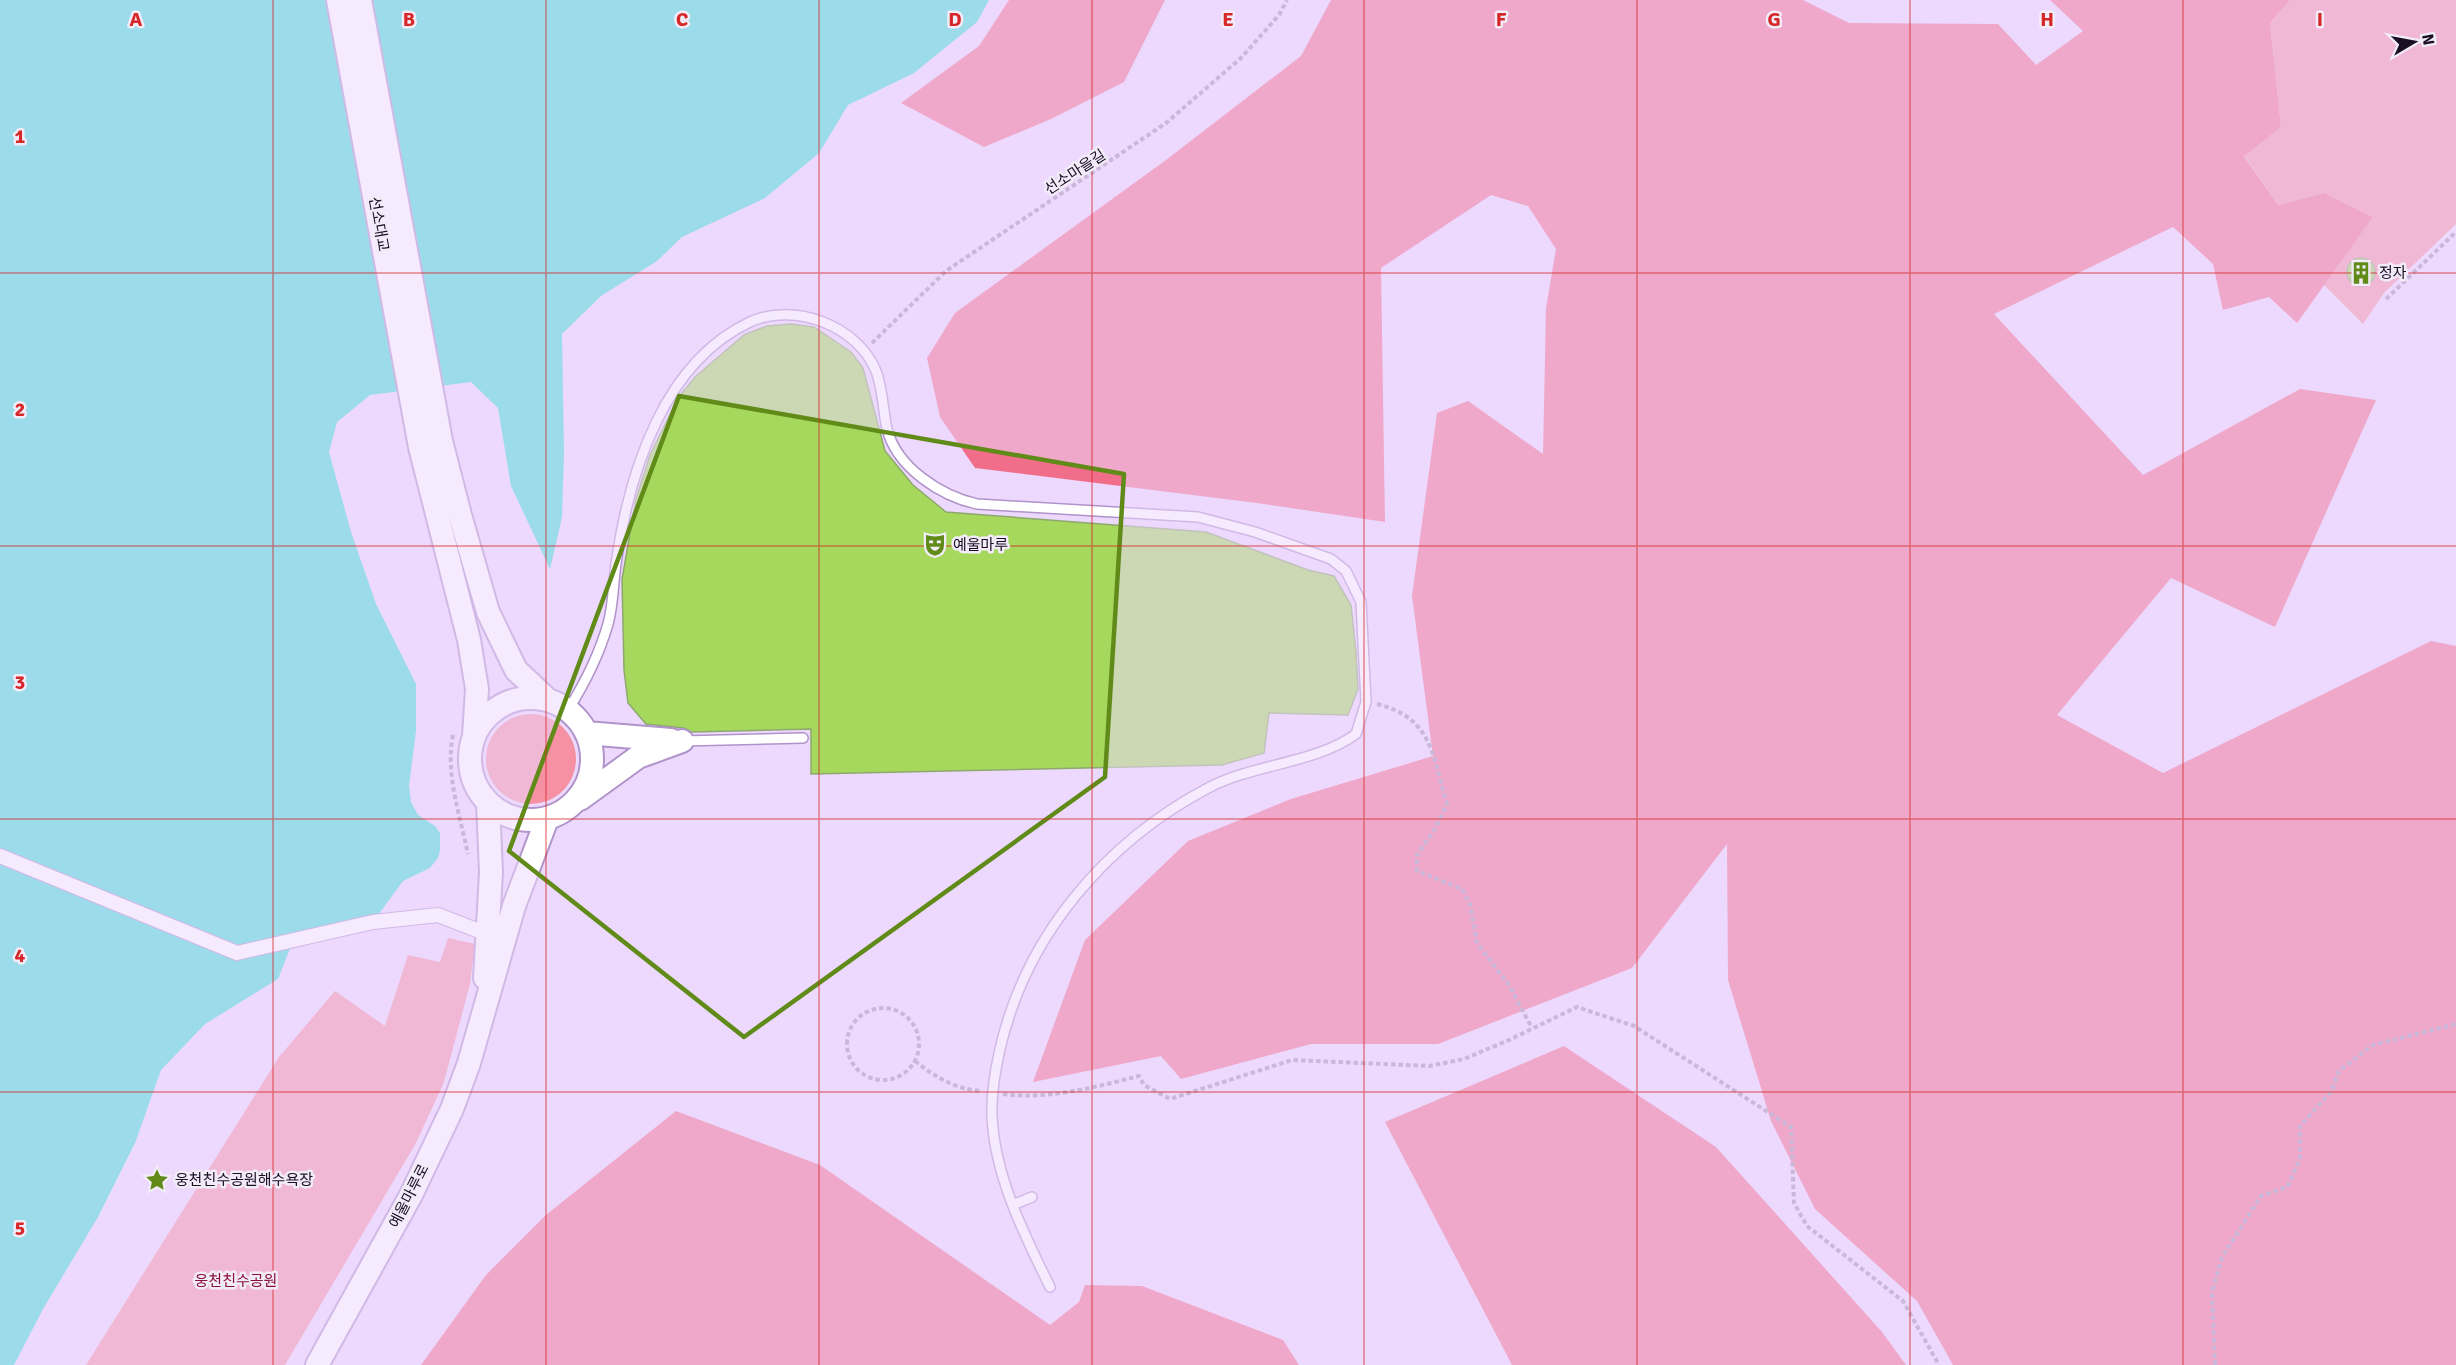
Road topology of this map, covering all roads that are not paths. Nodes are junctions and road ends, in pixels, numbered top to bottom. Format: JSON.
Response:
{"nodes":[{"id":1,"x":338,"y":0,"type":"edge"},
{"id":2,"x":360,"y":0,"type":"edge"},
{"id":3,"x":431,"y":444,"type":"junction"},
{"id":4,"x":548,"y":700,"type":"junction"},
{"id":5,"x":568,"y":710,"type":"junction"},
{"id":6,"x":464,"y":732,"type":"junction"},
{"id":7,"x":586,"y":733,"type":"junction"},
{"id":8,"x":803,"y":738,"type":"dead end"},
{"id":9,"x":682,"y":741,"type":"junction"},
{"id":10,"x":489,"y":804,"type":"junction"},
{"id":11,"x":573,"y":804,"type":"junction"},
{"id":12,"x":547,"y":819,"type":"junction"},
{"id":13,"x":0,"y":856,"type":"edge"},
{"id":14,"x":487,"y":934,"type":"junction"},
{"id":15,"x":482,"y":1018,"type":"junction"},
{"id":16,"x":1032,"y":1197,"type":"dead end"},
{"id":17,"x":1013,"y":1204,"type":"junction"},
{"id":18,"x":1050,"y":1287,"type":"dead end"},
{"id":19,"x":317,"y":1365,"type":"edge"}],
"edges":[{"from":1,"to":3,"type":"street","name":"선소대교"},
{"from":2,"to":3,"type":"street","name":"선소대교"},
{"from":3,"to":4,"type":"street"},
{"from":3,"to":6,"type":"street"},
{"from":4,"to":5,"type":"street"},
{"from":4,"to":6,"type":"street"},
{"from":5,"to":7,"type":"street"},
{"from":5,"to":17,"type":"lane"},
{"from":6,"to":10,"type":"street"},
{"from":7,"to":9,"type":"street"},
{"from":7,"to":11,"type":"street"},
{"from":8,"to":9,"type":"lane"},
{"from":9,"to":11,"type":"street"},
{"from":10,"to":12,"type":"street"},
{"from":10,"to":14,"type":"street"},
{"from":11,"to":12,"type":"street"},
{"from":12,"to":15,"type":"street"},
{"from":13,"to":14,"type":"street"},
{"from":14,"to":15,"type":"street"},
{"from":15,"to":19,"type":"street","name":"예울마루로"},
{"from":16,"to":17,"type":"lane"},
{"from":17,"to":18,"type":"lane"}]}
